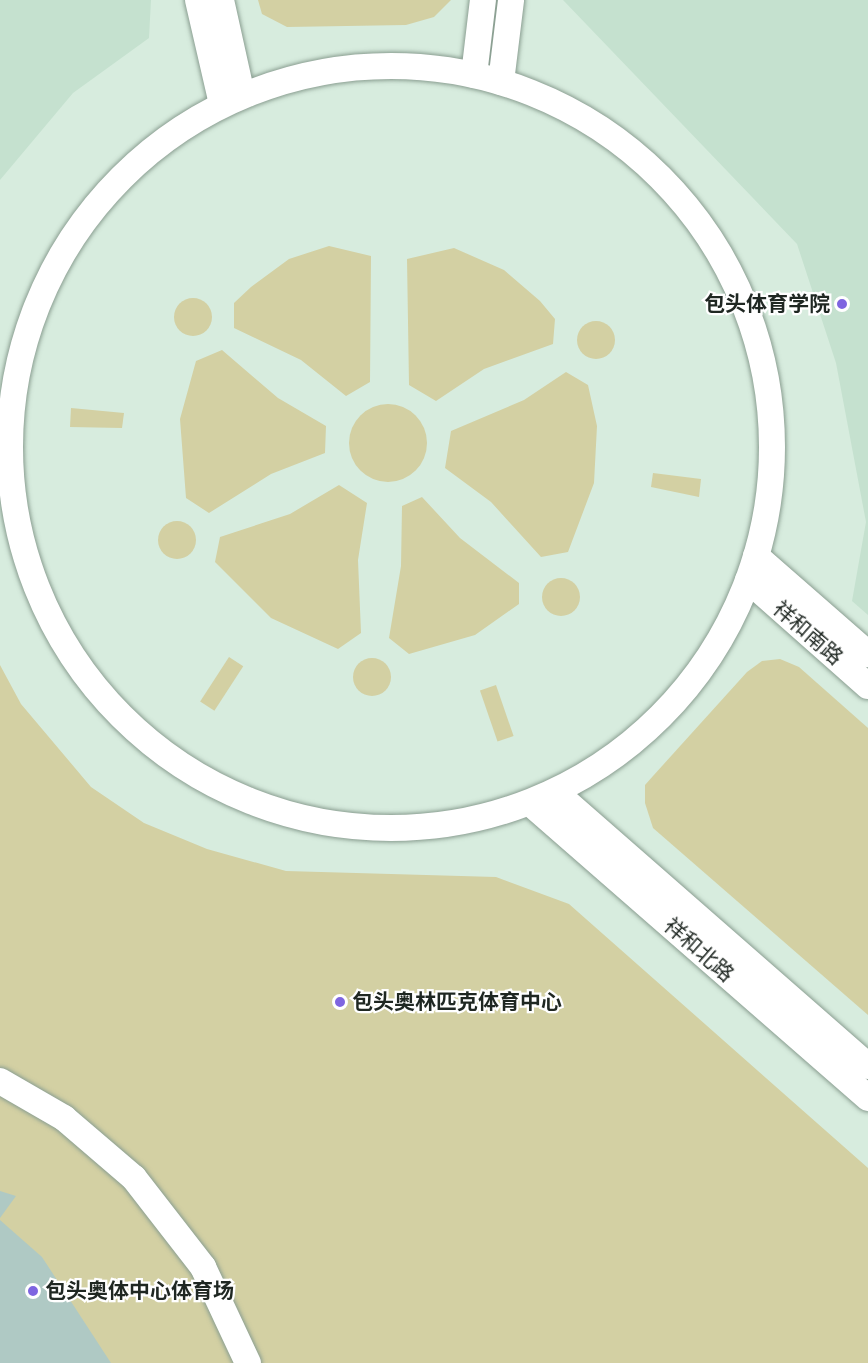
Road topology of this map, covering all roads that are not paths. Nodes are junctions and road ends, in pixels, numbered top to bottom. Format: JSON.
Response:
{"nodes":[{"id":1,"x":198,"y":0,"type":"edge"},
{"id":2,"x":221,"y":0,"type":"edge"},
{"id":3,"x":483,"y":0,"type":"edge"},
{"id":4,"x":511,"y":0,"type":"edge"},
{"id":5,"x":474,"y":75,"type":"junction"},
{"id":6,"x":501,"y":82,"type":"junction"},
{"id":7,"x":232,"y":100,"type":"junction"},
{"id":8,"x":5,"y":423,"type":"edge"},
{"id":9,"x":756,"y":556,"type":"junction"},
{"id":10,"x":748,"y":580,"type":"junction"},
{"id":11,"x":868,"y":654,"type":"edge"},
{"id":12,"x":868,"y":686,"type":"edge"},
{"id":13,"x":555,"y":792,"type":"junction"},
{"id":14,"x":530,"y":803,"type":"junction"},
{"id":15,"x":868,"y":1066,"type":"edge"},
{"id":16,"x":0,"y":1081,"type":"edge"},
{"id":17,"x":868,"y":1098,"type":"edge"},
{"id":18,"x":248,"y":1363,"type":"edge"}],
"edges":[{"from":1,"to":7,"type":"street"},
{"from":2,"to":7,"type":"street"},
{"from":3,"to":5,"type":"street"},
{"from":4,"to":6,"type":"street"},
{"from":5,"to":6,"type":"street"},
{"from":5,"to":7,"type":"street"},
{"from":6,"to":9,"type":"street"},
{"from":7,"to":8,"type":"street"},
{"from":8,"to":14,"type":"street"},
{"from":9,"to":10,"type":"street"},
{"from":9,"to":11,"type":"street","name":"祥和南路"},
{"from":10,"to":12,"type":"street","name":"祥和南路"},
{"from":10,"to":13,"type":"street"},
{"from":13,"to":14,"type":"street"},
{"from":13,"to":15,"type":"street","name":"祥和北路"},
{"from":14,"to":17,"type":"street","name":"祥和北路"},
{"from":16,"to":18,"type":"street"}]}
